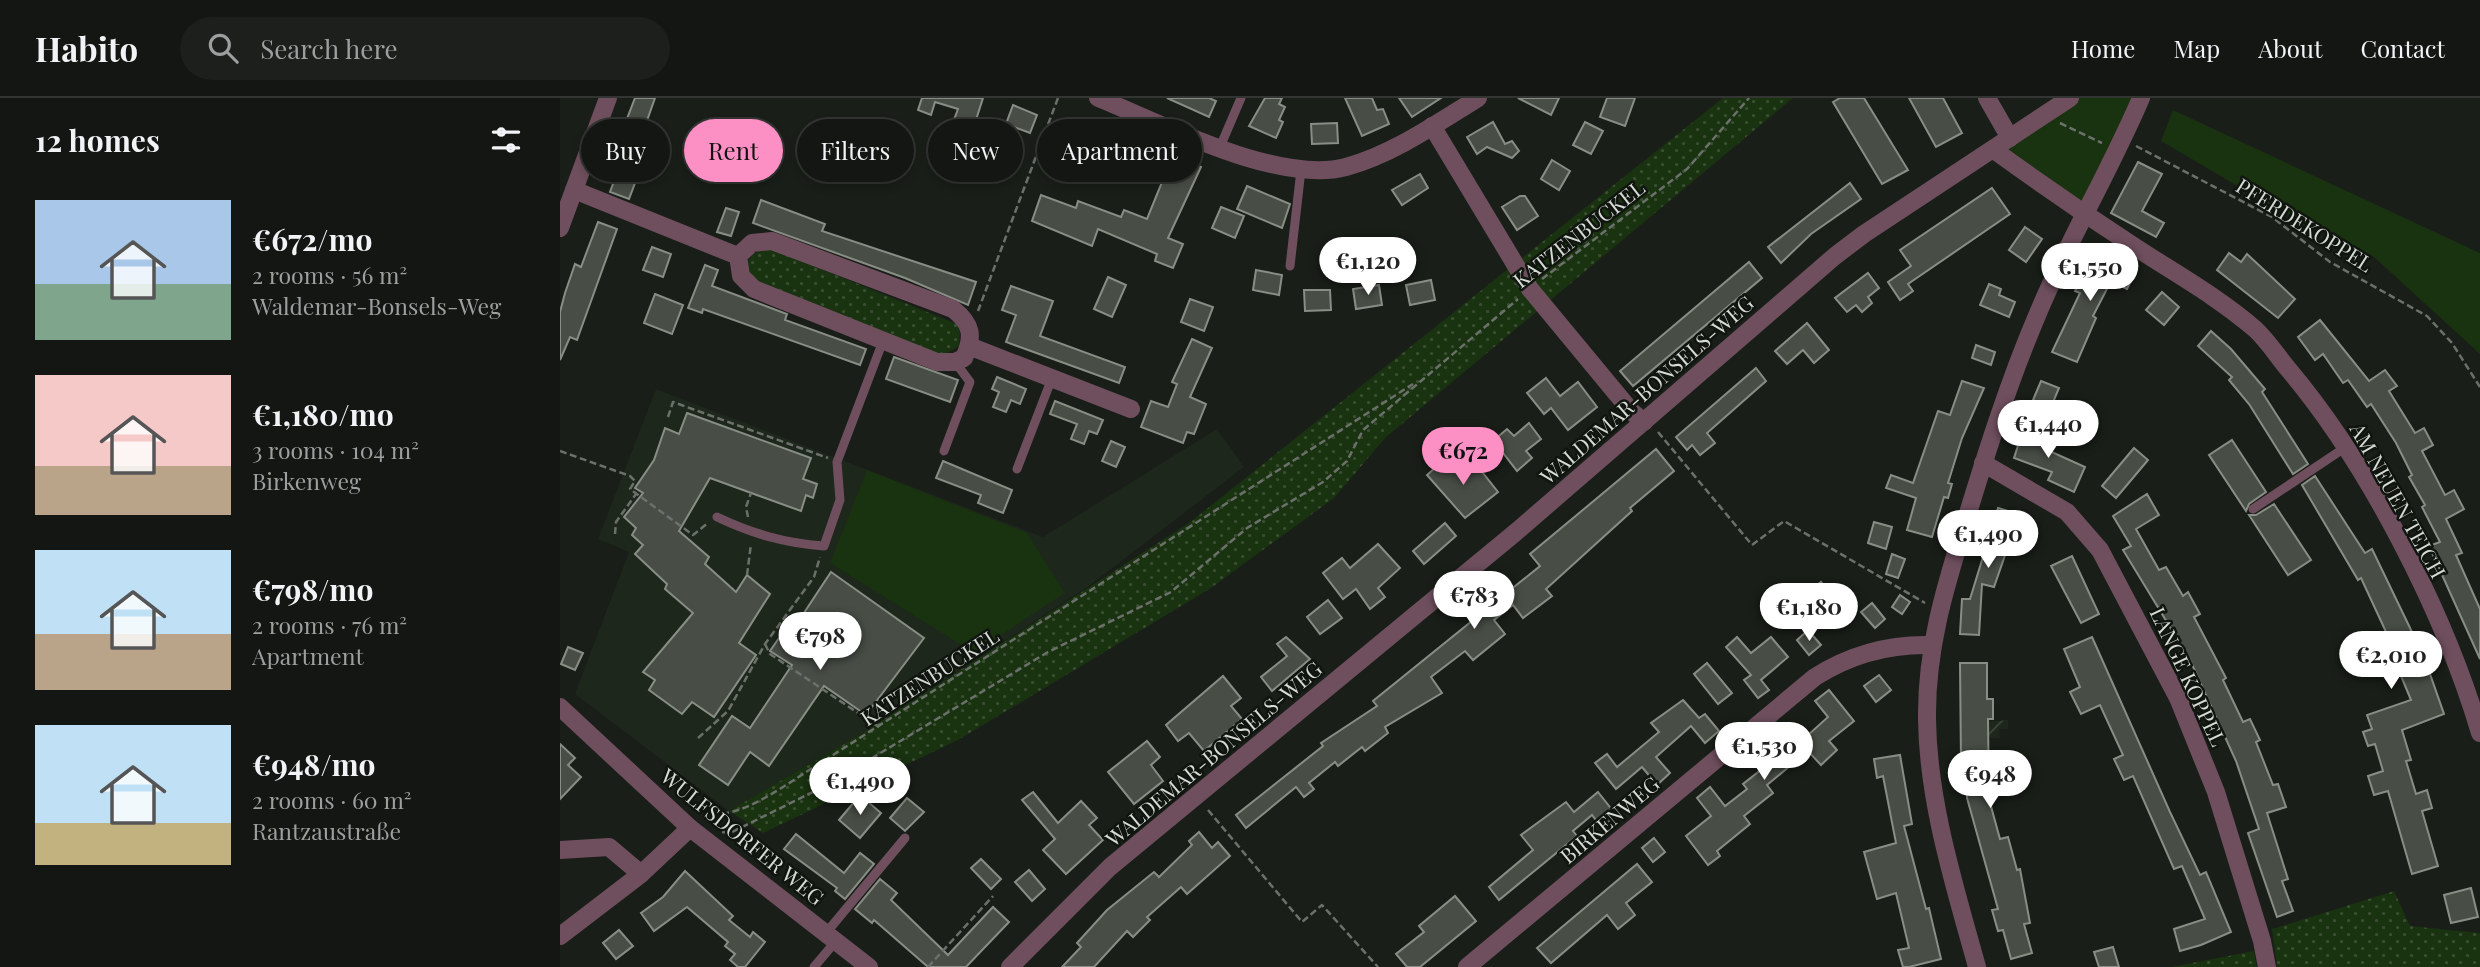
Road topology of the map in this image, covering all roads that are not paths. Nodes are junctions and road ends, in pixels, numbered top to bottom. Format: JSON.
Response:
{"nodes":[{"id":1,"x":608,"y":98,"type":"edge"},
{"id":2,"x":1098,"y":98,"type":"edge"},
{"id":3,"x":1241,"y":98,"type":"edge"},
{"id":4,"x":1478,"y":98,"type":"edge"},
{"id":5,"x":1987,"y":98,"type":"edge"},
{"id":6,"x":2070,"y":98,"type":"edge"},
{"id":7,"x":2141,"y":98,"type":"edge"},
{"id":8,"x":1432,"y":126,"type":"junction"},
{"id":9,"x":2010,"y":138,"type":"junction"},
{"id":10,"x":1220,"y":147,"type":"junction"},
{"id":11,"x":1994,"y":150,"type":"junction"},
{"id":12,"x":1301,"y":170,"type":"junction"},
{"id":13,"x":574,"y":190,"type":"junction"},
{"id":14,"x":2084,"y":215,"type":"junction"},
{"id":15,"x":560,"y":228,"type":"edge"},
{"id":16,"x":738,"y":256,"type":"junction"},
{"id":17,"x":1290,"y":266,"type":"dead end"},
{"id":18,"x":970,"y":338,"type":"junction"},
{"id":19,"x":884,"y":341,"type":"junction"},
{"id":20,"x":956,"y":362,"type":"junction"},
{"id":21,"x":1052,"y":378,"type":"junction"},
{"id":22,"x":1131,"y":409,"type":"dead end"},
{"id":23,"x":1645,"y":421,"type":"junction"},
{"id":24,"x":2346,"y":447,"type":"junction"},
{"id":25,"x":944,"y":451,"type":"dead end"},
{"id":26,"x":1983,"y":463,"type":"junction"},
{"id":27,"x":1017,"y":470,"type":"dead end"},
{"id":28,"x":2253,"y":509,"type":"dead end"},
{"id":29,"x":717,"y":517,"type":"road end"},
{"id":30,"x":1931,"y":645,"type":"junction"},
{"id":31,"x":560,"y":707,"type":"edge"},
{"id":32,"x":2480,"y":733,"type":"edge"},
{"id":33,"x":690,"y":828,"type":"junction"},
{"id":34,"x":905,"y":838,"type":"dead end"},
{"id":35,"x":560,"y":850,"type":"edge"},
{"id":36,"x":641,"y":874,"type":"junction"},
{"id":37,"x":560,"y":936,"type":"edge"},
{"id":38,"x":831,"y":937,"type":"junction"},
{"id":39,"x":814,"y":967,"type":"edge"},
{"id":40,"x":869,"y":967,"type":"edge"},
{"id":41,"x":1010,"y":967,"type":"edge"},
{"id":42,"x":1467,"y":967,"type":"edge"},
{"id":43,"x":1978,"y":967,"type":"edge"},
{"id":44,"x":2267,"y":967,"type":"edge"}],
"edges":[{"from":1,"to":13,"type":"street"},
{"from":2,"to":10,"type":"street"},
{"from":3,"to":10,"type":"lane"},
{"from":4,"to":8,"type":"street"},
{"from":5,"to":9,"type":"street"},
{"from":6,"to":9,"type":"street","name":"WALDEMAR-BONSELS-WEG"},
{"from":7,"to":14,"type":"street"},
{"from":8,"to":12,"type":"street"},
{"from":8,"to":23,"type":"street"},
{"from":9,"to":11,"type":"street","name":"WALDEMAR-BONSELS-WEG"},
{"from":10,"to":12,"type":"street"},
{"from":11,"to":14,"type":"street","name":"AM NEUEN TEICH"},
{"from":11,"to":23,"type":"street","name":"WALDEMAR-BONSELS-WEG"},
{"from":12,"to":17,"type":"lane"},
{"from":13,"to":15,"type":"street"},
{"from":13,"to":16,"type":"street"},
{"from":14,"to":24,"type":"street","name":"AM NEUEN TEICH"},
{"from":14,"to":26,"type":"street"},
{"from":16,"to":18,"type":"street"},
{"from":16,"to":19,"type":"street"},
{"from":18,"to":20,"type":"street"},
{"from":18,"to":21,"type":"street"},
{"from":19,"to":20,"type":"street"},
{"from":19,"to":29,"type":"lane"},
{"from":20,"to":25,"type":"lane"},
{"from":21,"to":22,"type":"street"},
{"from":21,"to":27,"type":"lane"},
{"from":23,"to":41,"type":"street","name":"WALDEMAR-BONSELS-WEG"},
{"from":24,"to":28,"type":"lane"},
{"from":24,"to":32,"type":"street","name":"AM NEUEN TEICH"},
{"from":26,"to":30,"type":"street"},
{"from":26,"to":44,"type":"street","name":"LANGE KOPPEL"},
{"from":30,"to":42,"type":"street","name":"BIRKENWEG"},
{"from":30,"to":43,"type":"street"},
{"from":31,"to":33,"type":"street","name":"WULFSDORFER WEG"},
{"from":33,"to":36,"type":"street"},
{"from":33,"to":38,"type":"street","name":"WULFSDORFER WEG"},
{"from":34,"to":38,"type":"lane"},
{"from":35,"to":36,"type":"street"},
{"from":36,"to":37,"type":"street"},
{"from":38,"to":39,"type":"lane"},
{"from":38,"to":40,"type":"street","name":"WULFSDORFER WEG"}]}
